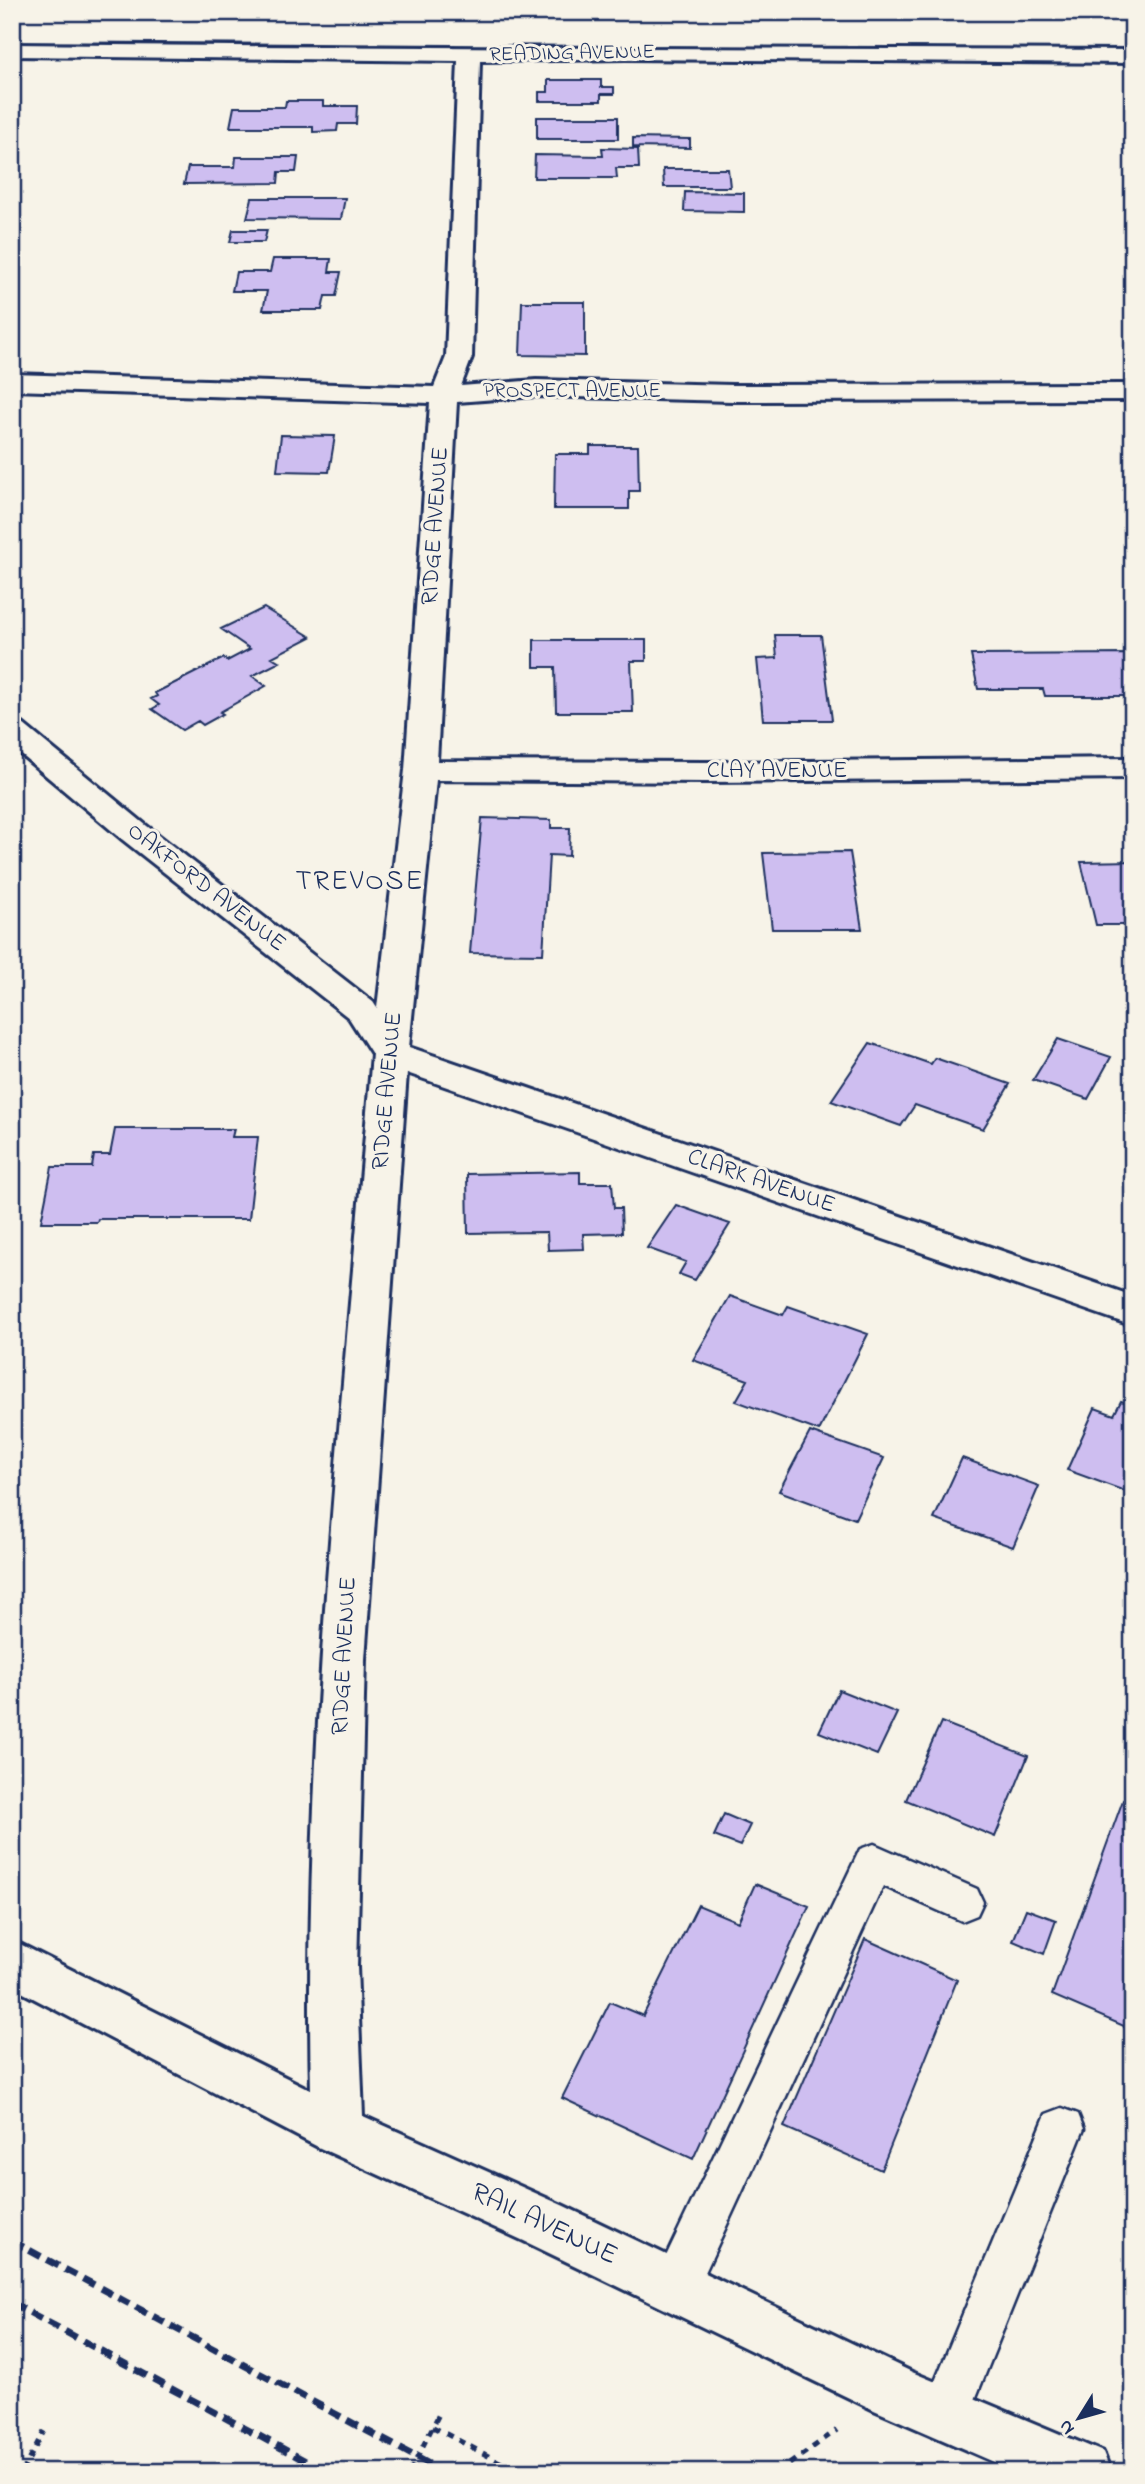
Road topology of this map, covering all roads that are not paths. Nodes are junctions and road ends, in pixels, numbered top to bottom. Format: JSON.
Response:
{"nodes":[{"id":1,"x":12,"y":50,"type":"edge"},
{"id":2,"x":469,"y":55,"type":"junction"},
{"id":3,"x":1133,"y":57,"type":"edge"},
{"id":4,"x":12,"y":382,"type":"edge"},
{"id":5,"x":1133,"y":392,"type":"edge"},
{"id":6,"x":444,"y":395,"type":"junction"},
{"id":7,"x":12,"y":731,"type":"edge"},
{"id":8,"x":1133,"y":768,"type":"edge"},
{"id":9,"x":421,"y":770,"type":"junction"},
{"id":10,"x":390,"y":1054,"type":"junction"},
{"id":11,"x":1133,"y":1311,"type":"edge"},
{"id":12,"x":962,"y":1902,"type":"dead end"},
{"id":13,"x":12,"y":1962,"type":"edge"},
{"id":14,"x":1062,"y":2129,"type":"dead end"},
{"id":15,"x":338,"y":2130,"type":"junction"},
{"id":16,"x":676,"y":2287,"type":"junction"},
{"id":17,"x":945,"y":2415,"type":"junction"},
{"id":18,"x":1083,"y":2472,"type":"edge"}],
"edges":[{"from":1,"to":2,"type":"street","name":"READING AVENUE"},
{"from":2,"to":3,"type":"street","name":"READING AVENUE"},
{"from":2,"to":6,"type":"street","name":"RIDGE AVENUE"},
{"from":4,"to":6,"type":"street","name":"PROSPECT AVENUE"},
{"from":5,"to":6,"type":"street","name":"PROSPECT AVENUE"},
{"from":6,"to":9,"type":"street","name":"RIDGE AVENUE"},
{"from":7,"to":10,"type":"street","name":"OAKFORD AVENUE"},
{"from":8,"to":9,"type":"street","name":"CLAY AVENUE"},
{"from":9,"to":10,"type":"street","name":"RIDGE AVENUE"},
{"from":10,"to":11,"type":"street","name":"CLARK AVENUE"},
{"from":10,"to":15,"type":"street","name":"RIDGE AVENUE"},
{"from":12,"to":16,"type":"lane"},
{"from":13,"to":15,"type":"street","name":"RAIL AVENUE"},
{"from":14,"to":17,"type":"lane"},
{"from":15,"to":16,"type":"street","name":"RAIL AVENUE"},
{"from":16,"to":17,"type":"street","name":"RAIL AVENUE"},
{"from":17,"to":18,"type":"street","name":"RAIL AVENUE"}]}
